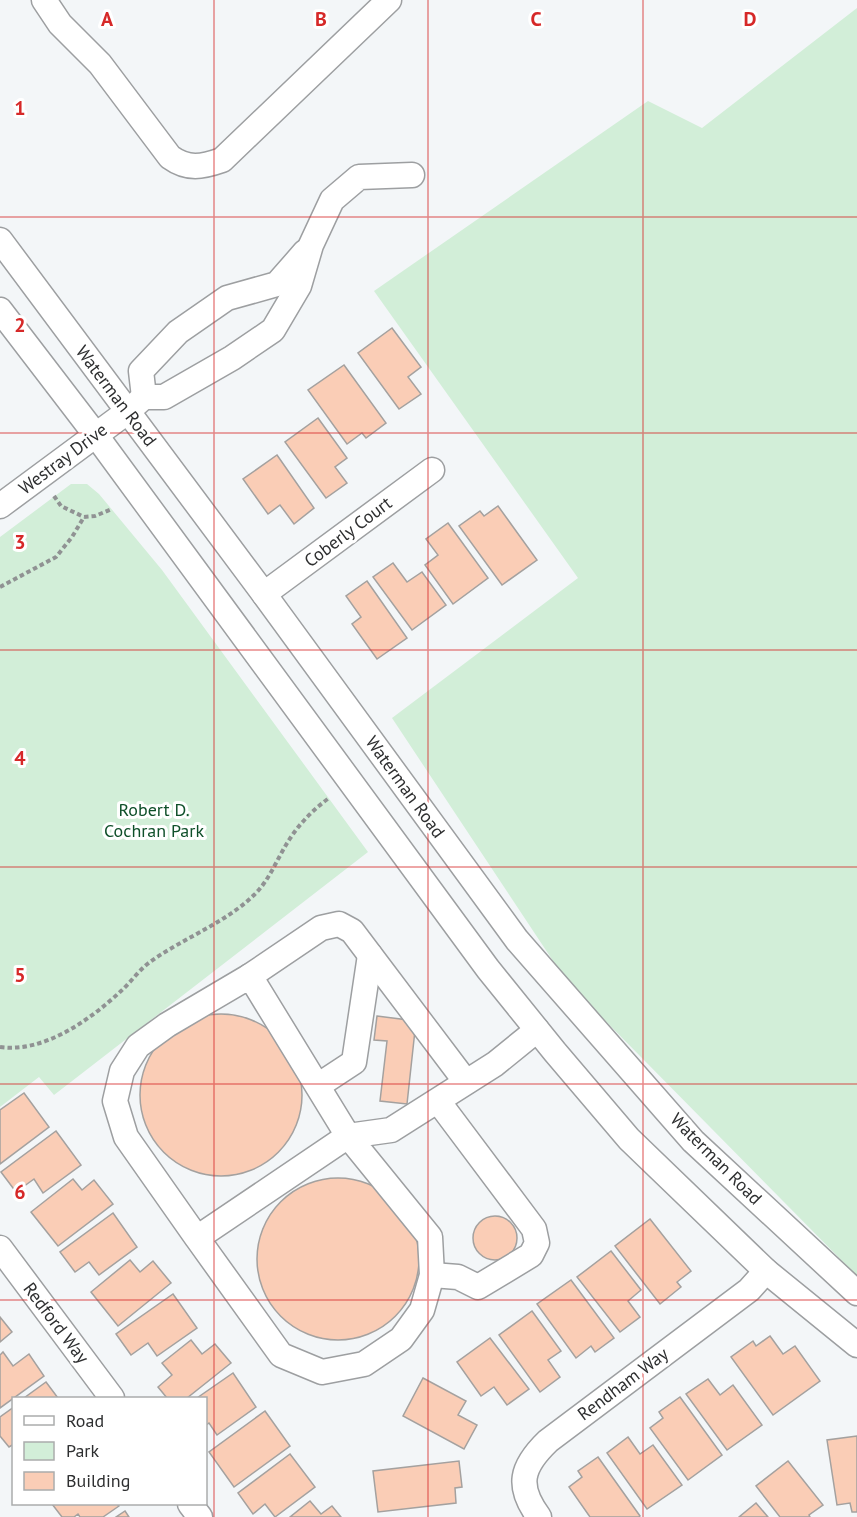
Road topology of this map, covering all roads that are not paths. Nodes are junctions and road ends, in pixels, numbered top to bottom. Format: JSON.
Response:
{"nodes":[{"id":1,"x":44,"y":0,"type":"edge"},
{"id":2,"x":389,"y":0,"type":"edge"},
{"id":3,"x":412,"y":175,"type":"dead end"},
{"id":4,"x":0,"y":240,"type":"edge"},
{"id":5,"x":311,"y":245,"type":"junction"},
{"id":6,"x":0,"y":310,"type":"edge"},
{"id":7,"x":135,"y":405,"type":"junction"},
{"id":8,"x":95,"y":434,"type":"junction"},
{"id":9,"x":432,"y":470,"type":"dead end"},
{"id":10,"x":0,"y":506,"type":"edge"},
{"id":11,"x":264,"y":594,"type":"junction"},
{"id":12,"x":370,"y":955,"type":"junction"},
{"id":13,"x":250,"y":976,"type":"junction"},
{"id":14,"x":537,"y":1030,"type":"junction"},
{"id":15,"x":466,"y":1082,"type":"junction"},
{"id":16,"x":319,"y":1085,"type":"junction"},
{"id":17,"x":438,"y":1101,"type":"junction"},
{"id":18,"x":348,"y":1136,"type":"junction"},
{"id":19,"x":197,"y":1238,"type":"junction"},
{"id":20,"x":0,"y":1248,"type":"edge"},
{"id":21,"x":766,"y":1271,"type":"junction"},
{"id":22,"x":432,"y":1275,"type":"junction"},
{"id":23,"x":857,"y":1293,"type":"edge"},
{"id":24,"x":857,"y":1345,"type":"edge"},
{"id":25,"x":111,"y":1397,"type":"edge"},
{"id":26,"x":540,"y":1517,"type":"edge"}],
"edges":[{"from":1,"to":2,"type":"street"},
{"from":3,"to":5,"type":"street"},
{"from":4,"to":7,"type":"street","name":"Waterman Road"},
{"from":5,"to":7,"type":"street"},
{"from":5,"to":7,"type":"street"},
{"from":6,"to":8,"type":"street"},
{"from":7,"to":8,"type":"street","name":"Westray Drive"},
{"from":7,"to":11,"type":"street","name":"Waterman Road"},
{"from":8,"to":10,"type":"street","name":"Westray Drive"},
{"from":8,"to":14,"type":"street"},
{"from":9,"to":11,"type":"street","name":"Coberly Court"},
{"from":11,"to":23,"type":"street","name":"Waterman Road"},
{"from":12,"to":13,"type":"street"},
{"from":12,"to":15,"type":"street"},
{"from":12,"to":16,"type":"street"},
{"from":13,"to":16,"type":"street"},
{"from":13,"to":19,"type":"street"},
{"from":14,"to":15,"type":"street"},
{"from":14,"to":21,"type":"street"},
{"from":15,"to":17,"type":"street"},
{"from":16,"to":18,"type":"street"},
{"from":17,"to":18,"type":"street"},
{"from":17,"to":22,"type":"street"},
{"from":18,"to":19,"type":"street"},
{"from":18,"to":22,"type":"street"},
{"from":19,"to":22,"type":"street"},
{"from":20,"to":25,"type":"street","name":"Redford Way"},
{"from":21,"to":24,"type":"street"},
{"from":21,"to":26,"type":"street","name":"Rendham Way"}]}
